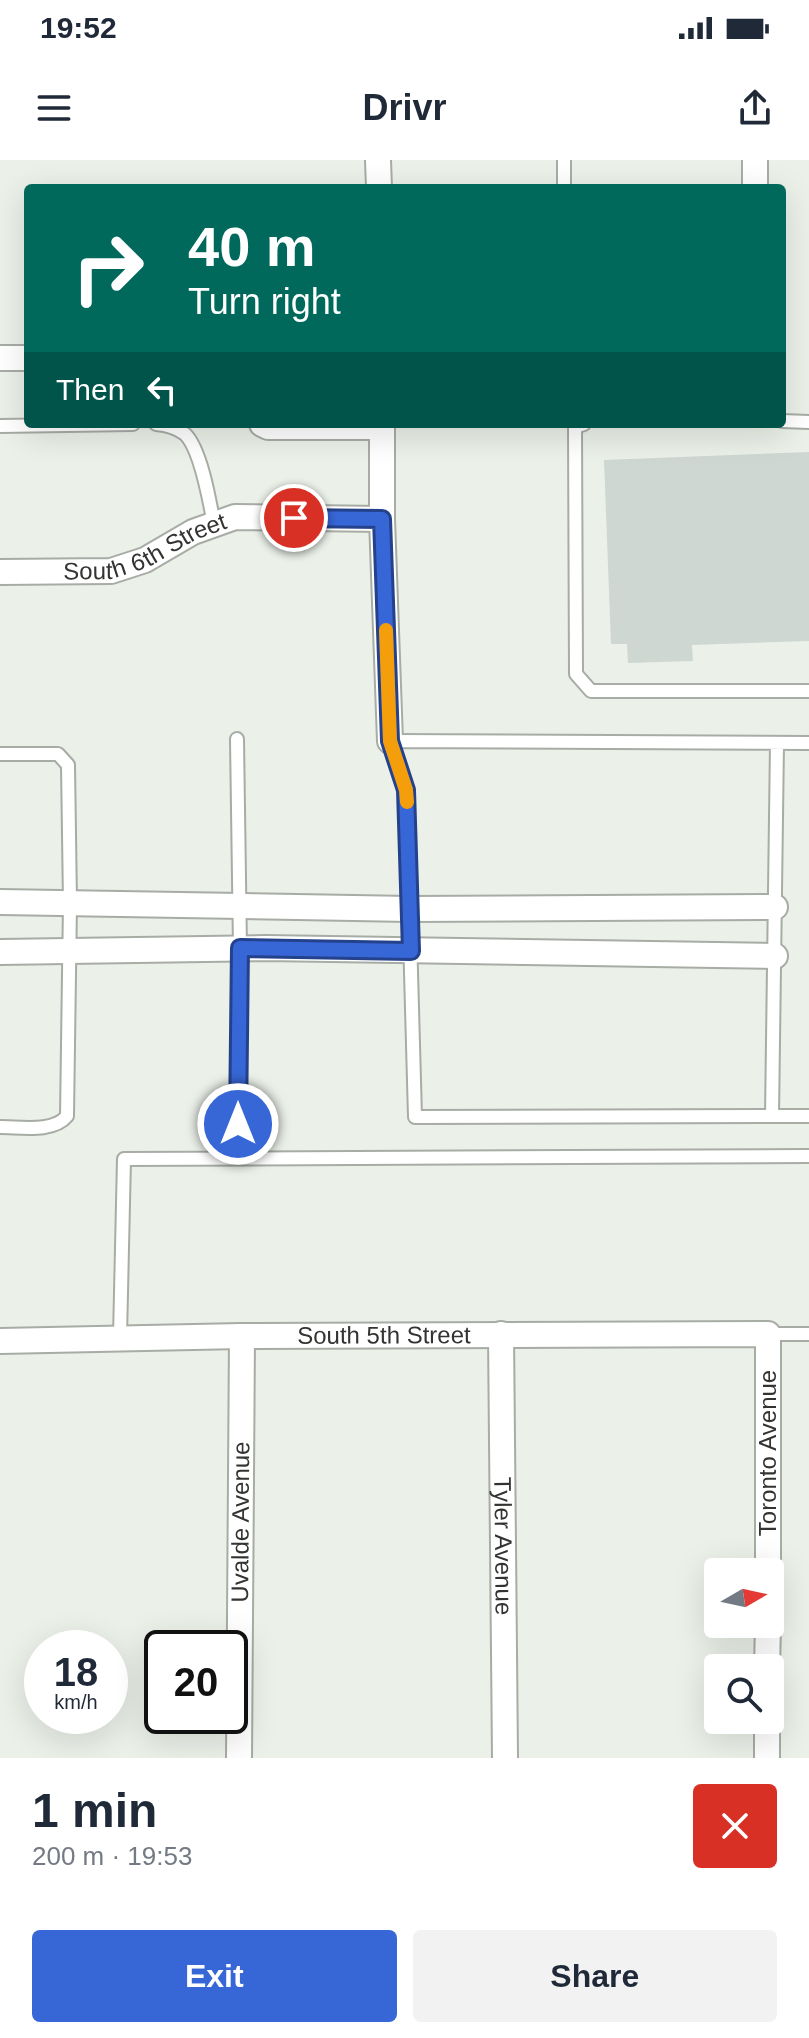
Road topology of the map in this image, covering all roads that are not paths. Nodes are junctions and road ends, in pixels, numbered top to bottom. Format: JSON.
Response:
{"nodes":[{"id":1,"x":378,"y":160,"type":"edge"},
{"id":2,"x":564,"y":160,"type":"edge"},
{"id":3,"x":755,"y":160,"type":"edge"},
{"id":4,"x":379,"y":184,"type":"edge"},
{"id":5,"x":564,"y":184,"type":"edge"},
{"id":6,"x":755,"y":184,"type":"edge"},
{"id":7,"x":0,"y":358,"type":"edge"},
{"id":8,"x":24,"y":358,"type":"edge"},
{"id":9,"x":786,"y":421,"type":"edge"},
{"id":10,"x":809,"y":422,"type":"edge"},
{"id":11,"x":0,"y":426,"type":"edge"},
{"id":12,"x":24,"y":426,"type":"edge"},
{"id":13,"x":175,"y":428,"type":"edge"},
{"id":14,"x":382,"y":428,"type":"edge"},
{"id":15,"x":575,"y":428,"type":"edge"},
{"id":16,"x":382,"y":519,"type":"junction"},
{"id":17,"x":214,"y":525,"type":"junction"},
{"id":18,"x":0,"y":572,"type":"edge"},
{"id":19,"x":809,"y":691,"type":"edge"},
{"id":20,"x":237,"y":739,"type":"dead end"},
{"id":21,"x":390,"y":741,"type":"junction"},
{"id":22,"x":777,"y":743,"type":"junction"},
{"id":23,"x":809,"y":743,"type":"edge"},
{"id":24,"x":0,"y":754,"type":"edge"},
{"id":25,"x":0,"y":902,"type":"edge"},
{"id":26,"x":70,"y":903,"type":"junction"},
{"id":27,"x":240,"y":906,"type":"junction"},
{"id":28,"x":775,"y":907,"type":"junction"},
{"id":29,"x":410,"y":909,"type":"junction"},
{"id":30,"x":240,"y":948,"type":"junction"},
{"id":31,"x":69,"y":951,"type":"junction"},
{"id":32,"x":411,"y":951,"type":"junction"},
{"id":33,"x":0,"y":952,"type":"edge"},
{"id":34,"x":775,"y":956,"type":"junction"},
{"id":35,"x":772,"y":1116,"type":"junction"},
{"id":36,"x":809,"y":1116,"type":"edge"},
{"id":37,"x":238,"y":1124,"type":"dead end"},
{"id":38,"x":0,"y":1127,"type":"edge"},
{"id":39,"x":809,"y":1156,"type":"edge"},
{"id":40,"x":501,"y":1334,"type":"junction"},
{"id":41,"x":768,"y":1334,"type":"junction"},
{"id":42,"x":809,"y":1334,"type":"edge"},
{"id":43,"x":242,"y":1336,"type":"junction"},
{"id":44,"x":120,"y":1337,"type":"junction"},
{"id":45,"x":0,"y":1341,"type":"edge"},
{"id":46,"x":768,"y":1558,"type":"edge"},
{"id":47,"x":767,"y":1734,"type":"edge"},
{"id":48,"x":239,"y":1758,"type":"edge"},
{"id":49,"x":505,"y":1758,"type":"edge"},
{"id":50,"x":767,"y":1758,"type":"edge"}],
"edges":[{"from":1,"to":4,"type":"street"},
{"from":2,"to":5,"type":"lane"},
{"from":3,"to":6,"type":"street"},
{"from":7,"to":8,"type":"street"},
{"from":9,"to":10,"type":"lane"},
{"from":11,"to":12,"type":"lane"},
{"from":13,"to":17,"type":"lane"},
{"from":14,"to":16,"type":"street"},
{"from":15,"to":19,"type":"lane"},
{"from":16,"to":17,"type":"street","name":"South 6th Street"},
{"from":16,"to":21,"type":"street"},
{"from":17,"to":18,"type":"street","name":"South 6th Street"},
{"from":20,"to":27,"type":"lane"},
{"from":21,"to":22,"type":"lane"},
{"from":21,"to":29,"type":"lane"},
{"from":22,"to":23,"type":"lane"},
{"from":22,"to":28,"type":"lane"},
{"from":24,"to":26,"type":"lane"},
{"from":25,"to":26,"type":"street"},
{"from":26,"to":27,"type":"street"},
{"from":26,"to":31,"type":"lane"},
{"from":27,"to":29,"type":"street"},
{"from":27,"to":30,"type":"lane"},
{"from":28,"to":29,"type":"street"},
{"from":28,"to":34,"type":"lane"},
{"from":29,"to":32,"type":"lane"},
{"from":30,"to":31,"type":"street"},
{"from":30,"to":32,"type":"street"},
{"from":30,"to":37,"type":"lane"},
{"from":31,"to":33,"type":"street"},
{"from":31,"to":38,"type":"lane"},
{"from":32,"to":34,"type":"street"},
{"from":32,"to":35,"type":"lane"},
{"from":34,"to":35,"type":"lane"},
{"from":35,"to":36,"type":"lane"},
{"from":39,"to":44,"type":"lane"},
{"from":40,"to":41,"type":"street","name":"South 5th Street"},
{"from":40,"to":43,"type":"street","name":"South 5th Street"},
{"from":40,"to":49,"type":"street","name":"Tyler Avenue"},
{"from":41,"to":42,"type":"lane"},
{"from":41,"to":46,"type":"street","name":"Toronto Avenue"},
{"from":43,"to":44,"type":"street","name":"South 5th Street"},
{"from":43,"to":48,"type":"street","name":"Uvalde Avenue"},
{"from":44,"to":45,"type":"street","name":"South 5th Street"},
{"from":47,"to":50,"type":"street"}]}
